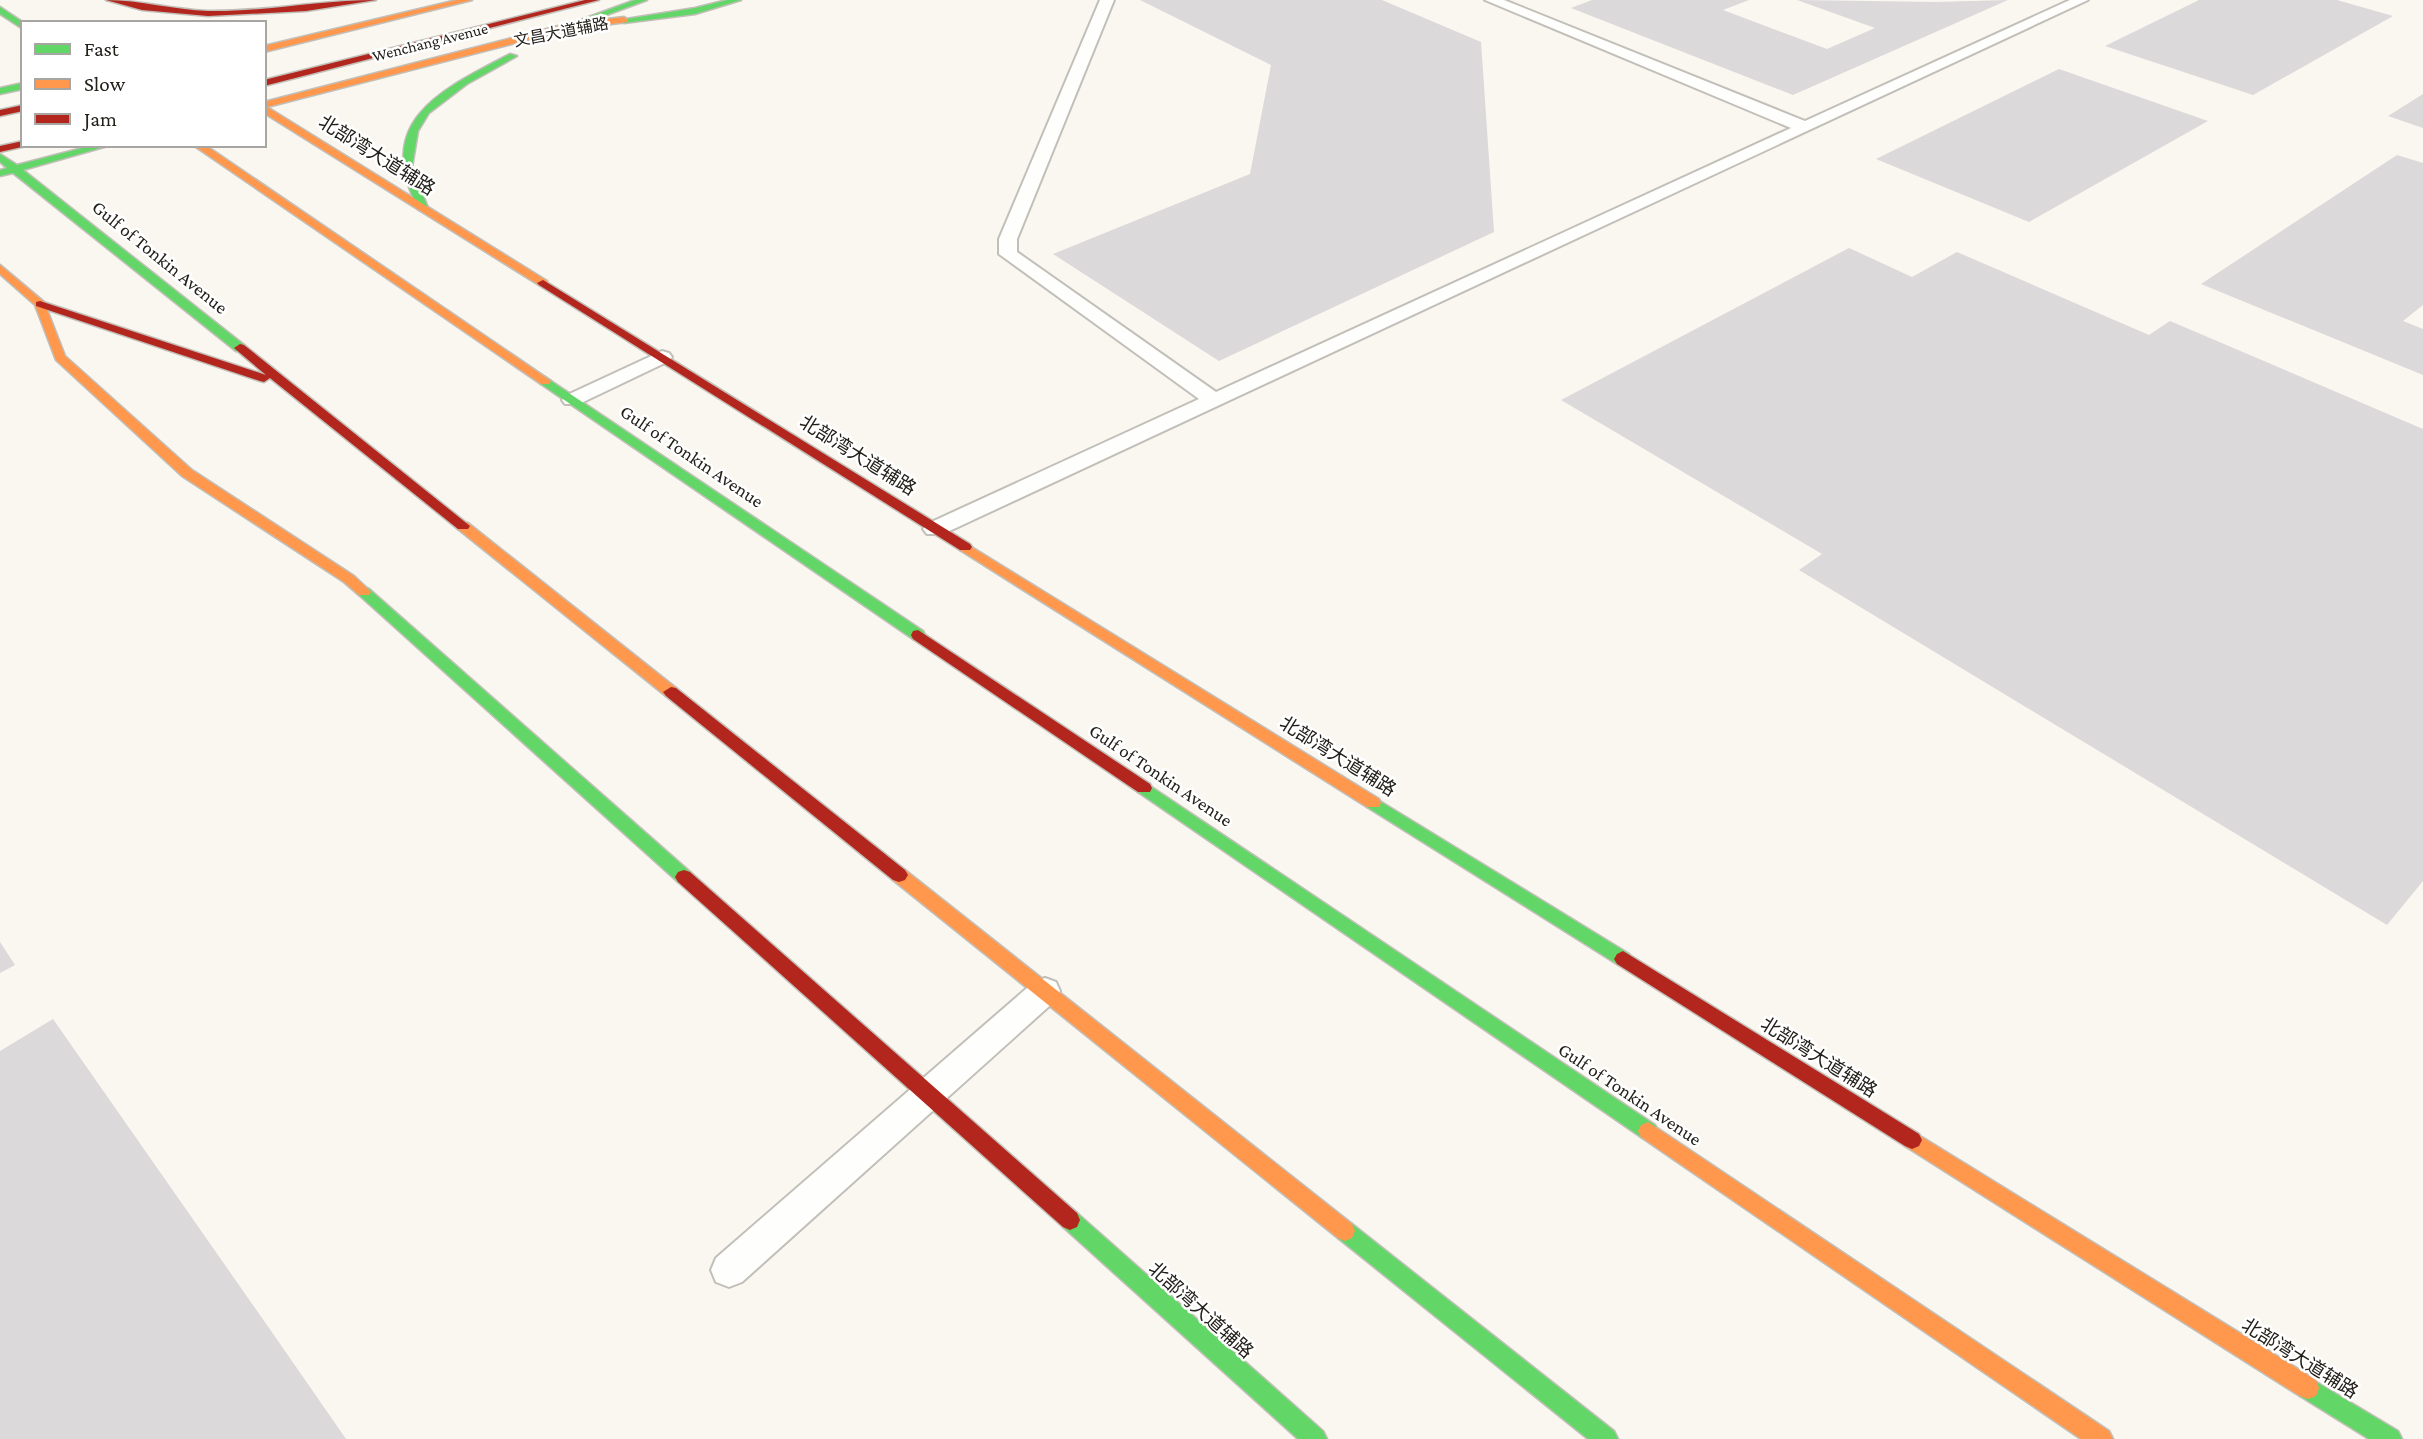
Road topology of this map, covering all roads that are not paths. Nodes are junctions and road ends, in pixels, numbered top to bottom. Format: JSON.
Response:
{"nodes":[{"id":1,"x":90,"y":0,"type":"edge"},
{"id":2,"x":110,"y":0,"type":"edge"},
{"id":3,"x":372,"y":0,"type":"edge"},
{"id":4,"x":385,"y":0,"type":"edge"},
{"id":5,"x":468,"y":0,"type":"edge"},
{"id":6,"x":595,"y":0,"type":"edge"},
{"id":7,"x":643,"y":0,"type":"edge"},
{"id":8,"x":737,"y":0,"type":"edge"},
{"id":9,"x":1107,"y":0,"type":"edge"},
{"id":10,"x":1521,"y":0,"type":"edge"},
{"id":11,"x":2081,"y":0,"type":"edge"},
{"id":12,"x":1499,"y":3,"type":"edge"},
{"id":13,"x":0,"y":10,"type":"edge"},
{"id":14,"x":117,"y":17,"type":"dead end"},
{"id":15,"x":21,"y":25,"type":"edge"},
{"id":16,"x":566,"y":27,"type":"junction"},
{"id":17,"x":266,"y":29,"type":"edge"},
{"id":18,"x":266,"y":49,"type":"edge"},
{"id":19,"x":266,"y":82,"type":"edge"},
{"id":20,"x":21,"y":86,"type":"edge"},
{"id":21,"x":0,"y":91,"type":"edge"},
{"id":22,"x":266,"y":106,"type":"edge"},
{"id":23,"x":21,"y":108,"type":"edge"},
{"id":24,"x":266,"y":108,"type":"edge"},
{"id":25,"x":0,"y":113,"type":"edge"},
{"id":26,"x":1804,"y":127,"type":"junction"},
{"id":27,"x":21,"y":144,"type":"edge"},
{"id":28,"x":98,"y":147,"type":"edge"},
{"id":29,"x":201,"y":147,"type":"edge"},
{"id":30,"x":0,"y":149,"type":"edge"},
{"id":31,"x":0,"y":157,"type":"edge"},
{"id":32,"x":7,"y":171,"type":"edge"},
{"id":33,"x":423,"y":208,"type":"junction"},
{"id":34,"x":0,"y":268,"type":"edge"},
{"id":35,"x":0,"y":292,"type":"edge"},
{"id":36,"x":40,"y":304,"type":"junction"},
{"id":37,"x":662,"y":358,"type":"junction"},
{"id":38,"x":287,"y":386,"type":"junction"},
{"id":39,"x":572,"y":400,"type":"junction"},
{"id":40,"x":1214,"y":400,"type":"junction"},
{"id":41,"x":935,"y":528,"type":"junction"},
{"id":42,"x":1045,"y":991,"type":"junction"},
{"id":43,"x":928,"y":1095,"type":"junction"},
{"id":44,"x":729,"y":1270,"type":"dead end"},
{"id":45,"x":1315,"y":1439,"type":"edge"},
{"id":46,"x":1606,"y":1439,"type":"edge"},
{"id":47,"x":2101,"y":1439,"type":"edge"},
{"id":48,"x":2390,"y":1439,"type":"edge"}],
"edges":[{"from":1,"to":14,"type":"main road"},
{"from":2,"to":3,"type":"main road"},
{"from":4,"to":17,"type":"main road"},
{"from":5,"to":18,"type":"main road","name":"Wenchang Avenue"},
{"from":6,"to":19,"type":"main road","name":"Wenchang Avenue"},
{"from":7,"to":16,"type":"main road"},
{"from":8,"to":16,"type":"main road","name":"文昌大道辅路"},
{"from":9,"to":40,"type":"lane"},
{"from":10,"to":12,"type":"lane"},
{"from":11,"to":26,"type":"lane"},
{"from":12,"to":26,"type":"lane"},
{"from":13,"to":15,"type":"main road"},
{"from":16,"to":22,"type":"main road","name":"文昌大道辅路"},
{"from":16,"to":33,"type":"main road"},
{"from":20,"to":21,"type":"main road"},
{"from":23,"to":25,"type":"main road"},
{"from":24,"to":33,"type":"main road","name":"北部湾大道辅路"},
{"from":26,"to":40,"type":"lane"},
{"from":27,"to":30,"type":"main road"},
{"from":28,"to":32,"type":"main road"},
{"from":29,"to":39,"type":"main road","name":"Gulf of Tonkin Avenue"},
{"from":31,"to":32,"type":"main road","name":"Gulf of Tonkin Avenue"},
{"from":32,"to":38,"type":"main road","name":"Gulf of Tonkin Avenue"},
{"from":33,"to":37,"type":"main road","name":"北部湾大道辅路"},
{"from":34,"to":36,"type":"main road","name":"北部湾大道辅路"},
{"from":35,"to":36,"type":"main road"},
{"from":36,"to":38,"type":"main road"},
{"from":36,"to":43,"type":"main road","name":"北部湾大道辅路"},
{"from":37,"to":39,"type":"lane"},
{"from":37,"to":41,"type":"main road","name":"北部湾大道辅路"},
{"from":38,"to":42,"type":"main road","name":"Gulf of Tonkin Avenue"},
{"from":39,"to":47,"type":"main road","name":"Gulf of Tonkin Avenue"},
{"from":40,"to":41,"type":"lane"},
{"from":41,"to":48,"type":"main road","name":"北部湾大道辅路"},
{"from":42,"to":43,"type":"lane"},
{"from":42,"to":46,"type":"main road","name":"Gulf of Tonkin Avenue"},
{"from":43,"to":44,"type":"lane"},
{"from":43,"to":45,"type":"main road","name":"北部湾大道辅路"}]}
